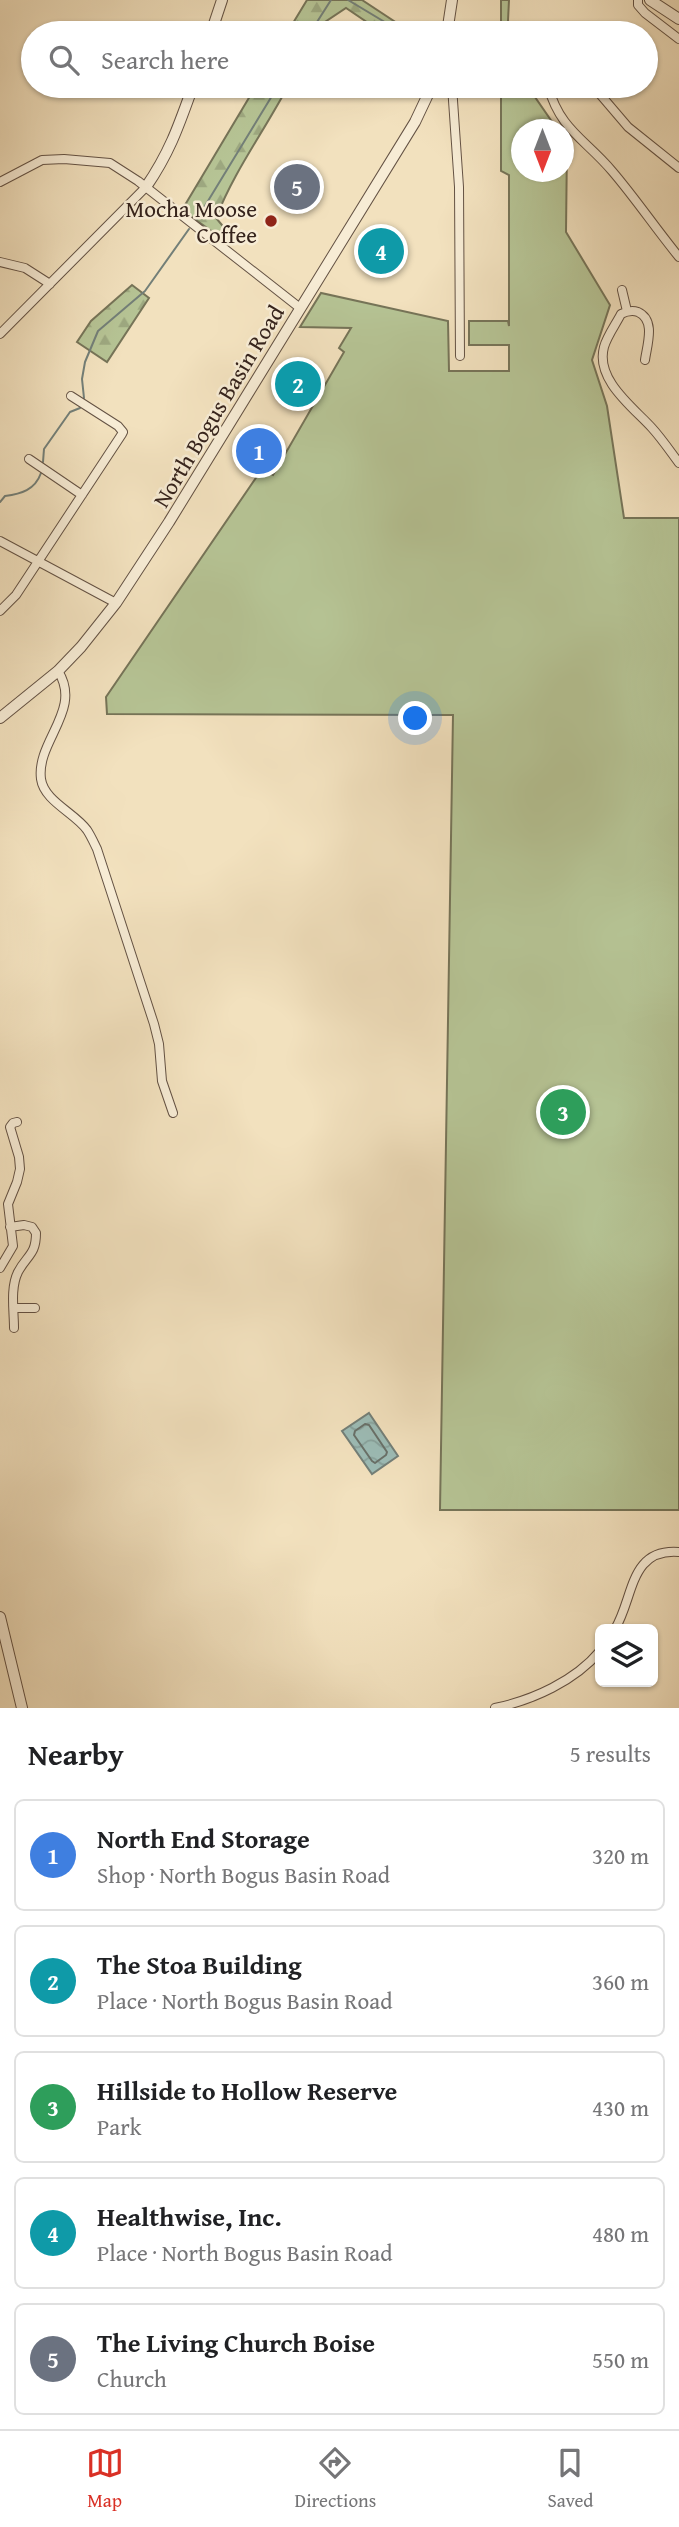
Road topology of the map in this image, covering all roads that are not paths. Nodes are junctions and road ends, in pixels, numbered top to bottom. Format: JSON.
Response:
{"nodes":[{"id":1,"x":222,"y":0,"type":"edge"},
{"id":2,"x":452,"y":0,"type":"edge"},
{"id":3,"x":638,"y":0,"type":"edge"},
{"id":4,"x":653,"y":1,"type":"edge"},
{"id":5,"x":679,"y":19,"type":"edge"},
{"id":6,"x":215,"y":21,"type":"edge"},
{"id":7,"x":449,"y":21,"type":"edge"},
{"id":8,"x":655,"y":21,"type":"edge"},
{"id":9,"x":658,"y":23,"type":"edge"},
{"id":10,"x":679,"y":39,"type":"edge"},
{"id":11,"x":189,"y":98,"type":"edge"},
{"id":12,"x":426,"y":98,"type":"edge"},
{"id":13,"x":453,"y":98,"type":"edge"},
{"id":14,"x":552,"y":98,"type":"edge"},
{"id":15,"x":603,"y":98,"type":"edge"},
{"id":16,"x":679,"y":169,"type":"edge"},
{"id":17,"x":0,"y":182,"type":"edge"},
{"id":18,"x":146,"y":187,"type":"junction"},
{"id":19,"x":679,"y":257,"type":"edge"},
{"id":20,"x":0,"y":262,"type":"edge"},
{"id":21,"x":50,"y":284,"type":"junction"},
{"id":22,"x":622,"y":290,"type":"dead end"},
{"id":23,"x":300,"y":308,"type":"junction"},
{"id":24,"x":627,"y":311,"type":"junction"},
{"id":25,"x":0,"y":334,"type":"edge"},
{"id":26,"x":460,"y":356,"type":"dead end"},
{"id":27,"x":645,"y":360,"type":"dead end"},
{"id":28,"x":71,"y":396,"type":"dead end"},
{"id":29,"x":29,"y":459,"type":"dead end"},
{"id":30,"x":679,"y":463,"type":"edge"},
{"id":31,"x":82,"y":495,"type":"junction"},
{"id":32,"x":0,"y":541,"type":"edge"},
{"id":33,"x":39,"y":561,"type":"junction"},
{"id":34,"x":116,"y":603,"type":"junction"},
{"id":35,"x":0,"y":611,"type":"edge"},
{"id":36,"x":58,"y":671,"type":"junction"},
{"id":37,"x":0,"y":718,"type":"edge"},
{"id":38,"x":173,"y":1113,"type":"dead end"},
{"id":39,"x":17,"y":1122,"type":"dead end"},
{"id":40,"x":10,"y":1227,"type":"junction"},
{"id":41,"x":0,"y":1268,"type":"edge"},
{"id":42,"x":13,"y":1308,"type":"junction"},
{"id":43,"x":36,"y":1308,"type":"dead end"},
{"id":44,"x":14,"y":1328,"type":"dead end"},
{"id":45,"x":675,"y":1552,"type":"edge"},
{"id":46,"x":0,"y":1616,"type":"edge"},
{"id":47,"x":618,"y":1624,"type":"edge"},
{"id":48,"x":595,"y":1657,"type":"edge"},
{"id":49,"x":22,"y":1708,"type":"edge"},
{"id":50,"x":495,"y":1708,"type":"edge"}],
"edges":[{"from":1,"to":6,"type":"street"},
{"from":2,"to":7,"type":"street"},
{"from":3,"to":8,"type":"street"},
{"from":4,"to":5,"type":"street"},
{"from":9,"to":10,"type":"street"},
{"from":11,"to":18,"type":"street"},
{"from":12,"to":23,"type":"street","name":"North Bogus Basin Road"},
{"from":13,"to":26,"type":"street"},
{"from":14,"to":19,"type":"street"},
{"from":15,"to":16,"type":"street"},
{"from":17,"to":18,"type":"street"},
{"from":18,"to":21,"type":"street"},
{"from":18,"to":23,"type":"street"},
{"from":20,"to":21,"type":"street"},
{"from":21,"to":25,"type":"street"},
{"from":22,"to":24,"type":"street"},
{"from":23,"to":34,"type":"street","name":"North Bogus Basin Road"},
{"from":24,"to":27,"type":"street"},
{"from":24,"to":30,"type":"street"},
{"from":28,"to":31,"type":"street"},
{"from":29,"to":31,"type":"street"},
{"from":31,"to":33,"type":"street"},
{"from":32,"to":33,"type":"street"},
{"from":33,"to":34,"type":"street"},
{"from":33,"to":35,"type":"street"},
{"from":34,"to":36,"type":"street","name":"North Bogus Basin Road"},
{"from":36,"to":37,"type":"street","name":"North Bogus Basin Road"},
{"from":36,"to":38,"type":"street"},
{"from":39,"to":40,"type":"street"},
{"from":40,"to":41,"type":"street"},
{"from":40,"to":42,"type":"street"},
{"from":42,"to":43,"type":"street"},
{"from":42,"to":44,"type":"street"},
{"from":45,"to":47,"type":"street"},
{"from":46,"to":49,"type":"street"},
{"from":48,"to":50,"type":"street"}]}
